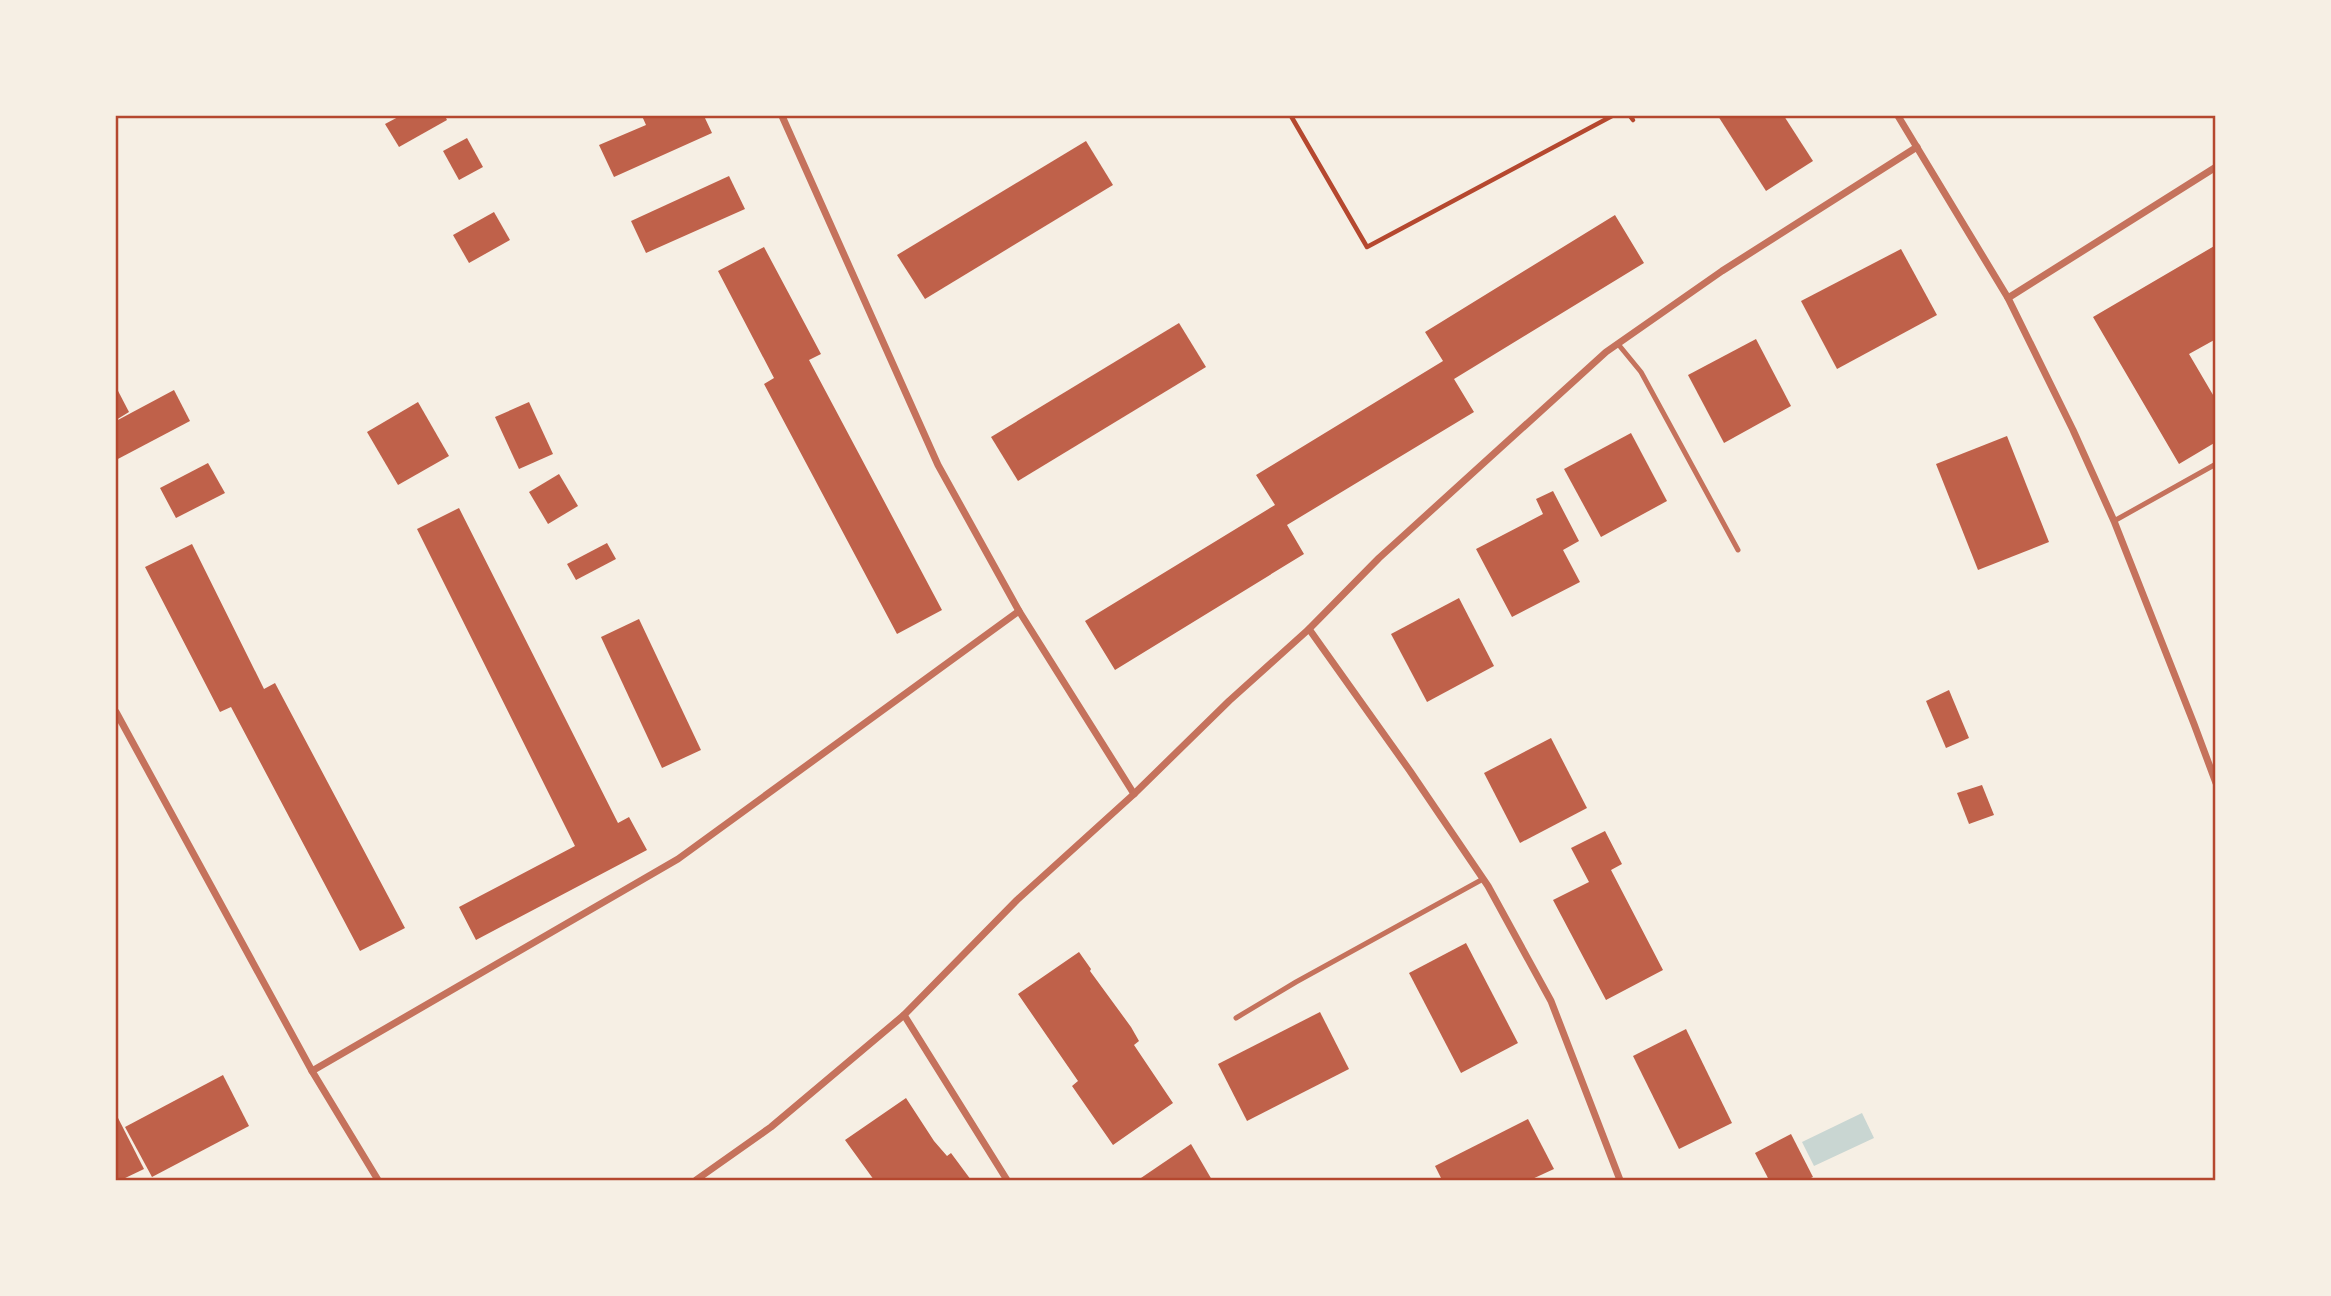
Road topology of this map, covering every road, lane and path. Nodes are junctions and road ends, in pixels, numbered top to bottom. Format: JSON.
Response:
{"nodes":[{"id":1,"x":782,"y":116,"type":"edge"},
{"id":2,"x":1291,"y":116,"type":"edge"},
{"id":3,"x":1612,"y":116,"type":"edge"},
{"id":4,"x":1898,"y":116,"type":"edge"},
{"id":5,"x":1917,"y":147,"type":"junction"},
{"id":6,"x":2216,"y":167,"type":"edge"},
{"id":7,"x":2008,"y":298,"type":"junction"},
{"id":8,"x":1618,"y":344,"type":"junction"},
{"id":9,"x":2216,"y":464,"type":"edge"},
{"id":10,"x":2114,"y":521,"type":"junction"},
{"id":11,"x":1738,"y":550,"type":"dead end"},
{"id":12,"x":1019,"y":611,"type":"junction"},
{"id":13,"x":1309,"y":629,"type":"junction"},
{"id":14,"x":116,"y":712,"type":"edge"},
{"id":15,"x":2216,"y":783,"type":"edge"},
{"id":16,"x":1134,"y":794,"type":"junction"},
{"id":17,"x":1483,"y":879,"type":"junction"},
{"id":18,"x":904,"y":1016,"type":"junction"},
{"id":19,"x":1236,"y":1018,"type":"dead end"},
{"id":20,"x":312,"y":1071,"type":"junction"},
{"id":21,"x":378,"y":1181,"type":"edge"},
{"id":22,"x":696,"y":1181,"type":"edge"},
{"id":23,"x":1007,"y":1181,"type":"edge"},
{"id":24,"x":1620,"y":1181,"type":"edge"}],
"edges":[{"from":1,"to":12,"type":"street"},
{"from":2,"to":3,"type":"path"},
{"from":4,"to":5,"type":"street"},
{"from":5,"to":7,"type":"street"},
{"from":5,"to":8,"type":"street"},
{"from":6,"to":7,"type":"street"},
{"from":7,"to":10,"type":"street"},
{"from":8,"to":11,"type":"lane"},
{"from":8,"to":13,"type":"street"},
{"from":9,"to":10,"type":"lane"},
{"from":10,"to":15,"type":"street"},
{"from":12,"to":16,"type":"street"},
{"from":12,"to":20,"type":"street"},
{"from":13,"to":16,"type":"street"},
{"from":13,"to":17,"type":"street"},
{"from":14,"to":20,"type":"street"},
{"from":16,"to":18,"type":"street"},
{"from":17,"to":19,"type":"lane"},
{"from":17,"to":24,"type":"street"},
{"from":18,"to":22,"type":"street"},
{"from":18,"to":23,"type":"street"},
{"from":20,"to":21,"type":"street"}]}
